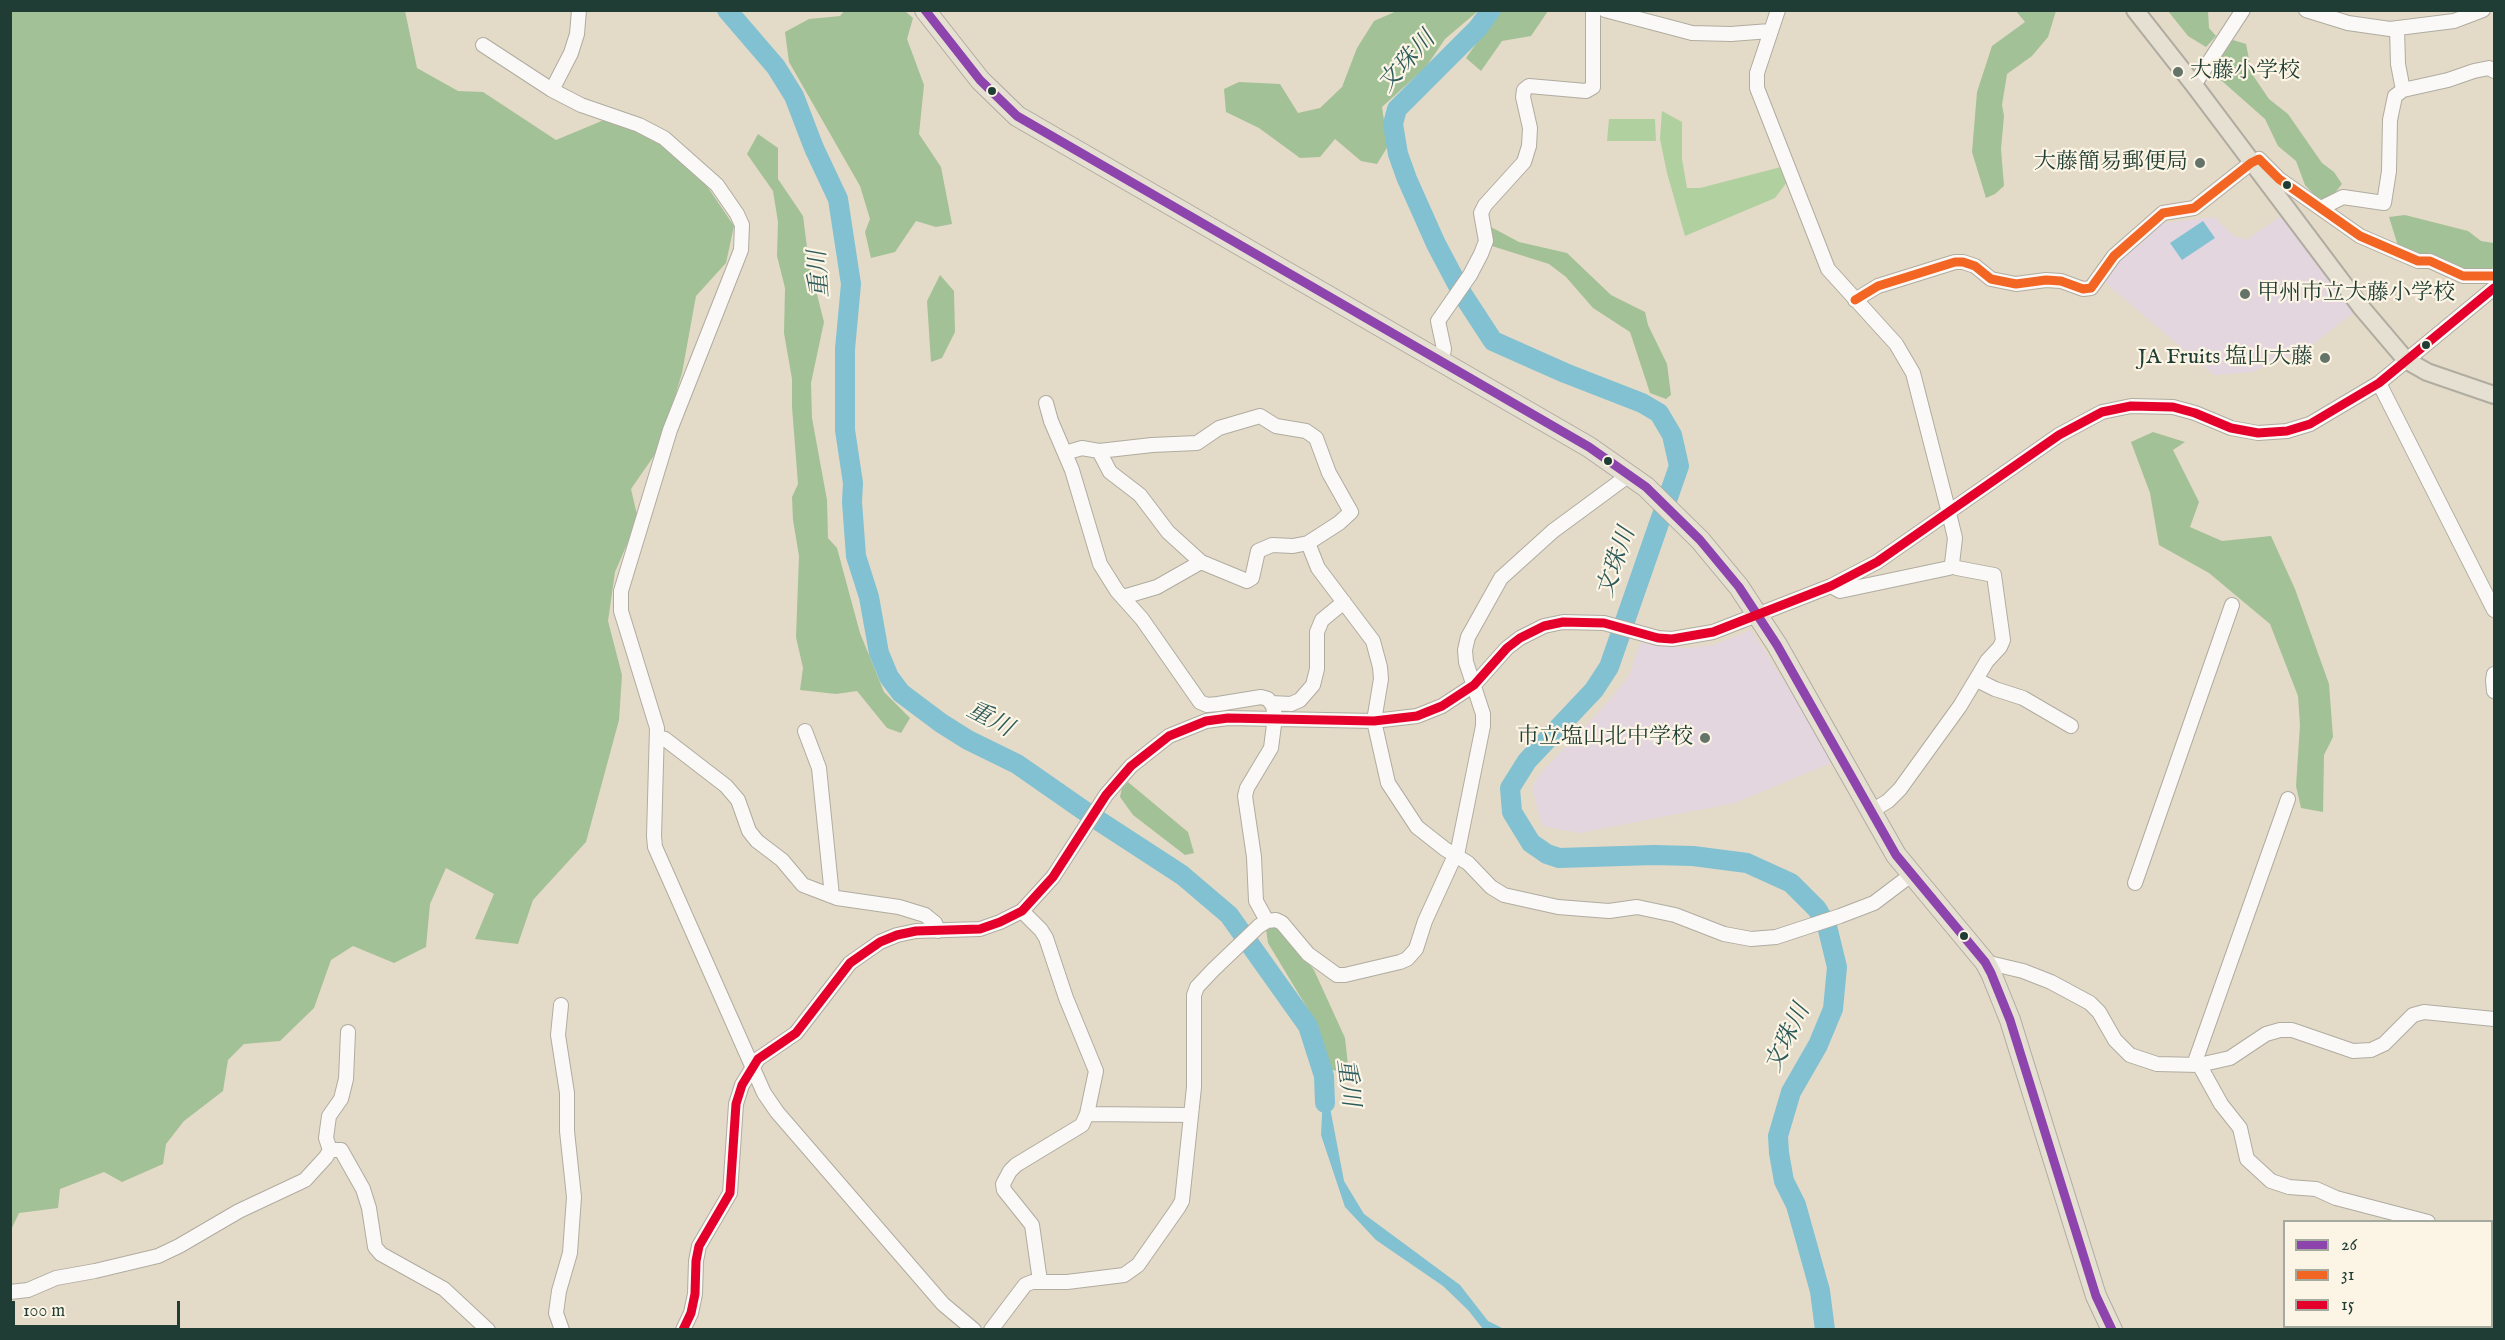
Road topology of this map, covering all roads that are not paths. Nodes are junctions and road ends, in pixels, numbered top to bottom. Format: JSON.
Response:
{"nodes":[{"id":1,"x":579,"y":10,"type":"edge"},
{"id":2,"x":1593,"y":10,"type":"edge"},
{"id":3,"x":1605,"y":10,"type":"edge"},
{"id":4,"x":1778,"y":10,"type":"edge"},
{"id":5,"x":2135,"y":10,"type":"edge"},
{"id":6,"x":2243,"y":10,"type":"edge"},
{"id":7,"x":2306,"y":10,"type":"edge"},
{"id":8,"x":2483,"y":10,"type":"edge"},
{"id":9,"x":929,"y":12,"type":"edge"},
{"id":10,"x":2447,"y":16,"type":"edge"},
{"id":11,"x":2397,"y":28,"type":"junction"},
{"id":12,"x":1770,"y":31,"type":"junction"},
{"id":13,"x":483,"y":45,"type":"dead end"},
{"id":14,"x":2494,"y":71,"type":"edge"},
{"id":15,"x":2194,"y":85,"type":"junction"},
{"id":16,"x":552,"y":90,"type":"junction"},
{"id":17,"x":2403,"y":90,"type":"junction"},
{"id":18,"x":2251,"y":163,"type":"junction"},
{"id":19,"x":2320,"y":208,"type":"junction"},
{"id":20,"x":2494,"y":276,"type":"edge"},
{"id":21,"x":2494,"y":288,"type":"edge"},
{"id":22,"x":1855,"y":300,"type":"junction"},
{"id":23,"x":1442,"y":360,"type":"junction"},
{"id":24,"x":2406,"y":360,"type":"junction"},
{"id":25,"x":2379,"y":383,"type":"junction"},
{"id":26,"x":2494,"y":394,"type":"edge"},
{"id":27,"x":1046,"y":403,"type":"dead end"},
{"id":28,"x":1099,"y":451,"type":"junction"},
{"id":29,"x":1065,"y":453,"type":"junction"},
{"id":30,"x":1629,"y":475,"type":"junction"},
{"id":31,"x":1949,"y":513,"type":"junction"},
{"id":32,"x":1308,"y":543,"type":"junction"},
{"id":33,"x":1201,"y":562,"type":"junction"},
{"id":34,"x":1952,"y":564,"type":"junction"},
{"id":35,"x":1831,"y":586,"type":"junction"},
{"id":36,"x":1123,"y":597,"type":"junction"},
{"id":37,"x":1344,"y":602,"type":"junction"},
{"id":38,"x":2232,"y":605,"type":"dead end"},
{"id":39,"x":2494,"y":610,"type":"edge"},
{"id":40,"x":1758,"y":616,"type":"junction"},
{"id":41,"x":2494,"y":674,"type":"edge"},
{"id":42,"x":1977,"y":680,"type":"junction"},
{"id":43,"x":1474,"y":685,"type":"junction"},
{"id":44,"x":2494,"y":691,"type":"edge"},
{"id":45,"x":1271,"y":703,"type":"junction"},
{"id":46,"x":1275,"y":717,"type":"junction"},
{"id":47,"x":1374,"y":721,"type":"junction"},
{"id":48,"x":2071,"y":726,"type":"dead end"},
{"id":49,"x":805,"y":731,"type":"dead end"},
{"id":50,"x":658,"y":737,"type":"junction"},
{"id":51,"x":2288,"y":799,"type":"dead end"},
{"id":52,"x":1870,"y":812,"type":"junction"},
{"id":53,"x":1457,"y":855,"type":"junction"},
{"id":54,"x":1911,"y":875,"type":"junction"},
{"id":55,"x":2135,"y":883,"type":"dead end"},
{"id":56,"x":832,"y":896,"type":"junction"},
{"id":57,"x":1022,"y":911,"type":"junction"},
{"id":58,"x":1263,"y":923,"type":"junction"},
{"id":59,"x":938,"y":931,"type":"junction"},
{"id":60,"x":1985,"y":962,"type":"junction"},
{"id":61,"x":561,"y":1005,"type":"dead end"},
{"id":62,"x":2494,"y":1019,"type":"edge"},
{"id":63,"x":348,"y":1032,"type":"dead end"},
{"id":64,"x":2199,"y":1065,"type":"junction"},
{"id":65,"x":753,"y":1067,"type":"junction"},
{"id":66,"x":1087,"y":1114,"type":"junction"},
{"id":67,"x":1191,"y":1115,"type":"junction"},
{"id":68,"x":330,"y":1150,"type":"junction"},
{"id":69,"x":2423,"y":1220,"type":"edge"},
{"id":70,"x":1040,"y":1281,"type":"junction"},
{"id":71,"x":10,"y":1292,"type":"edge"},
{"id":72,"x":488,"y":1329,"type":"edge"},
{"id":73,"x":562,"y":1329,"type":"edge"},
{"id":74,"x":684,"y":1329,"type":"edge"},
{"id":75,"x":974,"y":1329,"type":"edge"},
{"id":76,"x":991,"y":1329,"type":"edge"},
{"id":77,"x":2112,"y":1329,"type":"edge"}],
"edges":[{"from":1,"to":16,"type":"street"},
{"from":2,"to":23,"type":"street"},
{"from":3,"to":12,"type":"street"},
{"from":4,"to":12,"type":"street"},
{"from":5,"to":15,"type":"main road"},
{"from":6,"to":15,"type":"street"},
{"from":7,"to":11,"type":"street"},
{"from":8,"to":10,"type":"street"},
{"from":9,"to":23,"type":"highway"},
{"from":10,"to":11,"type":"street"},
{"from":11,"to":17,"type":"street"},
{"from":12,"to":22,"type":"street"},
{"from":13,"to":16,"type":"street"},
{"from":14,"to":17,"type":"street"},
{"from":15,"to":18,"type":"main road"},
{"from":16,"to":50,"type":"street"},
{"from":17,"to":19,"type":"street"},
{"from":18,"to":19,"type":"street"},
{"from":18,"to":22,"type":"street"},
{"from":18,"to":24,"type":"main road"},
{"from":19,"to":20,"type":"street"},
{"from":21,"to":24,"type":"street"},
{"from":22,"to":31,"type":"street"},
{"from":23,"to":30,"type":"highway"},
{"from":24,"to":25,"type":"street"},
{"from":24,"to":26,"type":"main road"},
{"from":25,"to":31,"type":"street"},
{"from":25,"to":39,"type":"street"},
{"from":27,"to":29,"type":"street"},
{"from":28,"to":29,"type":"street"},
{"from":28,"to":32,"type":"street"},
{"from":28,"to":33,"type":"street"},
{"from":29,"to":36,"type":"street"},
{"from":30,"to":40,"type":"highway"},
{"from":30,"to":43,"type":"street"},
{"from":31,"to":34,"type":"street"},
{"from":31,"to":35,"type":"street"},
{"from":32,"to":33,"type":"street"},
{"from":32,"to":37,"type":"street"},
{"from":33,"to":36,"type":"street"},
{"from":34,"to":35,"type":"street"},
{"from":34,"to":42,"type":"street"},
{"from":35,"to":40,"type":"street"},
{"from":36,"to":45,"type":"street"},
{"from":37,"to":45,"type":"street"},
{"from":37,"to":47,"type":"street"},
{"from":38,"to":55,"type":"street"},
{"from":40,"to":43,"type":"street"},
{"from":40,"to":52,"type":"highway"},
{"from":41,"to":44,"type":"street"},
{"from":42,"to":48,"type":"street"},
{"from":42,"to":52,"type":"street"},
{"from":43,"to":47,"type":"street"},
{"from":43,"to":53,"type":"street"},
{"from":45,"to":46,"type":"street"},
{"from":46,"to":47,"type":"street"},
{"from":46,"to":57,"type":"street"},
{"from":46,"to":58,"type":"street"},
{"from":47,"to":53,"type":"street"},
{"from":49,"to":56,"type":"street"},
{"from":50,"to":56,"type":"street"},
{"from":50,"to":65,"type":"street"},
{"from":51,"to":64,"type":"street"},
{"from":52,"to":54,"type":"highway"},
{"from":53,"to":54,"type":"street"},
{"from":53,"to":58,"type":"street"},
{"from":54,"to":60,"type":"highway"},
{"from":56,"to":59,"type":"street"},
{"from":57,"to":59,"type":"street"},
{"from":57,"to":66,"type":"street"},
{"from":58,"to":67,"type":"street"},
{"from":59,"to":65,"type":"street"},
{"from":60,"to":64,"type":"street"},
{"from":60,"to":77,"type":"highway"},
{"from":61,"to":73,"type":"street"},
{"from":62,"to":64,"type":"street"},
{"from":63,"to":68,"type":"street"},
{"from":64,"to":69,"type":"street"},
{"from":65,"to":74,"type":"street"},
{"from":65,"to":75,"type":"street"},
{"from":66,"to":67,"type":"street"},
{"from":66,"to":70,"type":"street"},
{"from":67,"to":70,"type":"street"},
{"from":68,"to":71,"type":"street"},
{"from":68,"to":72,"type":"street"},
{"from":70,"to":76,"type":"street"}]}
